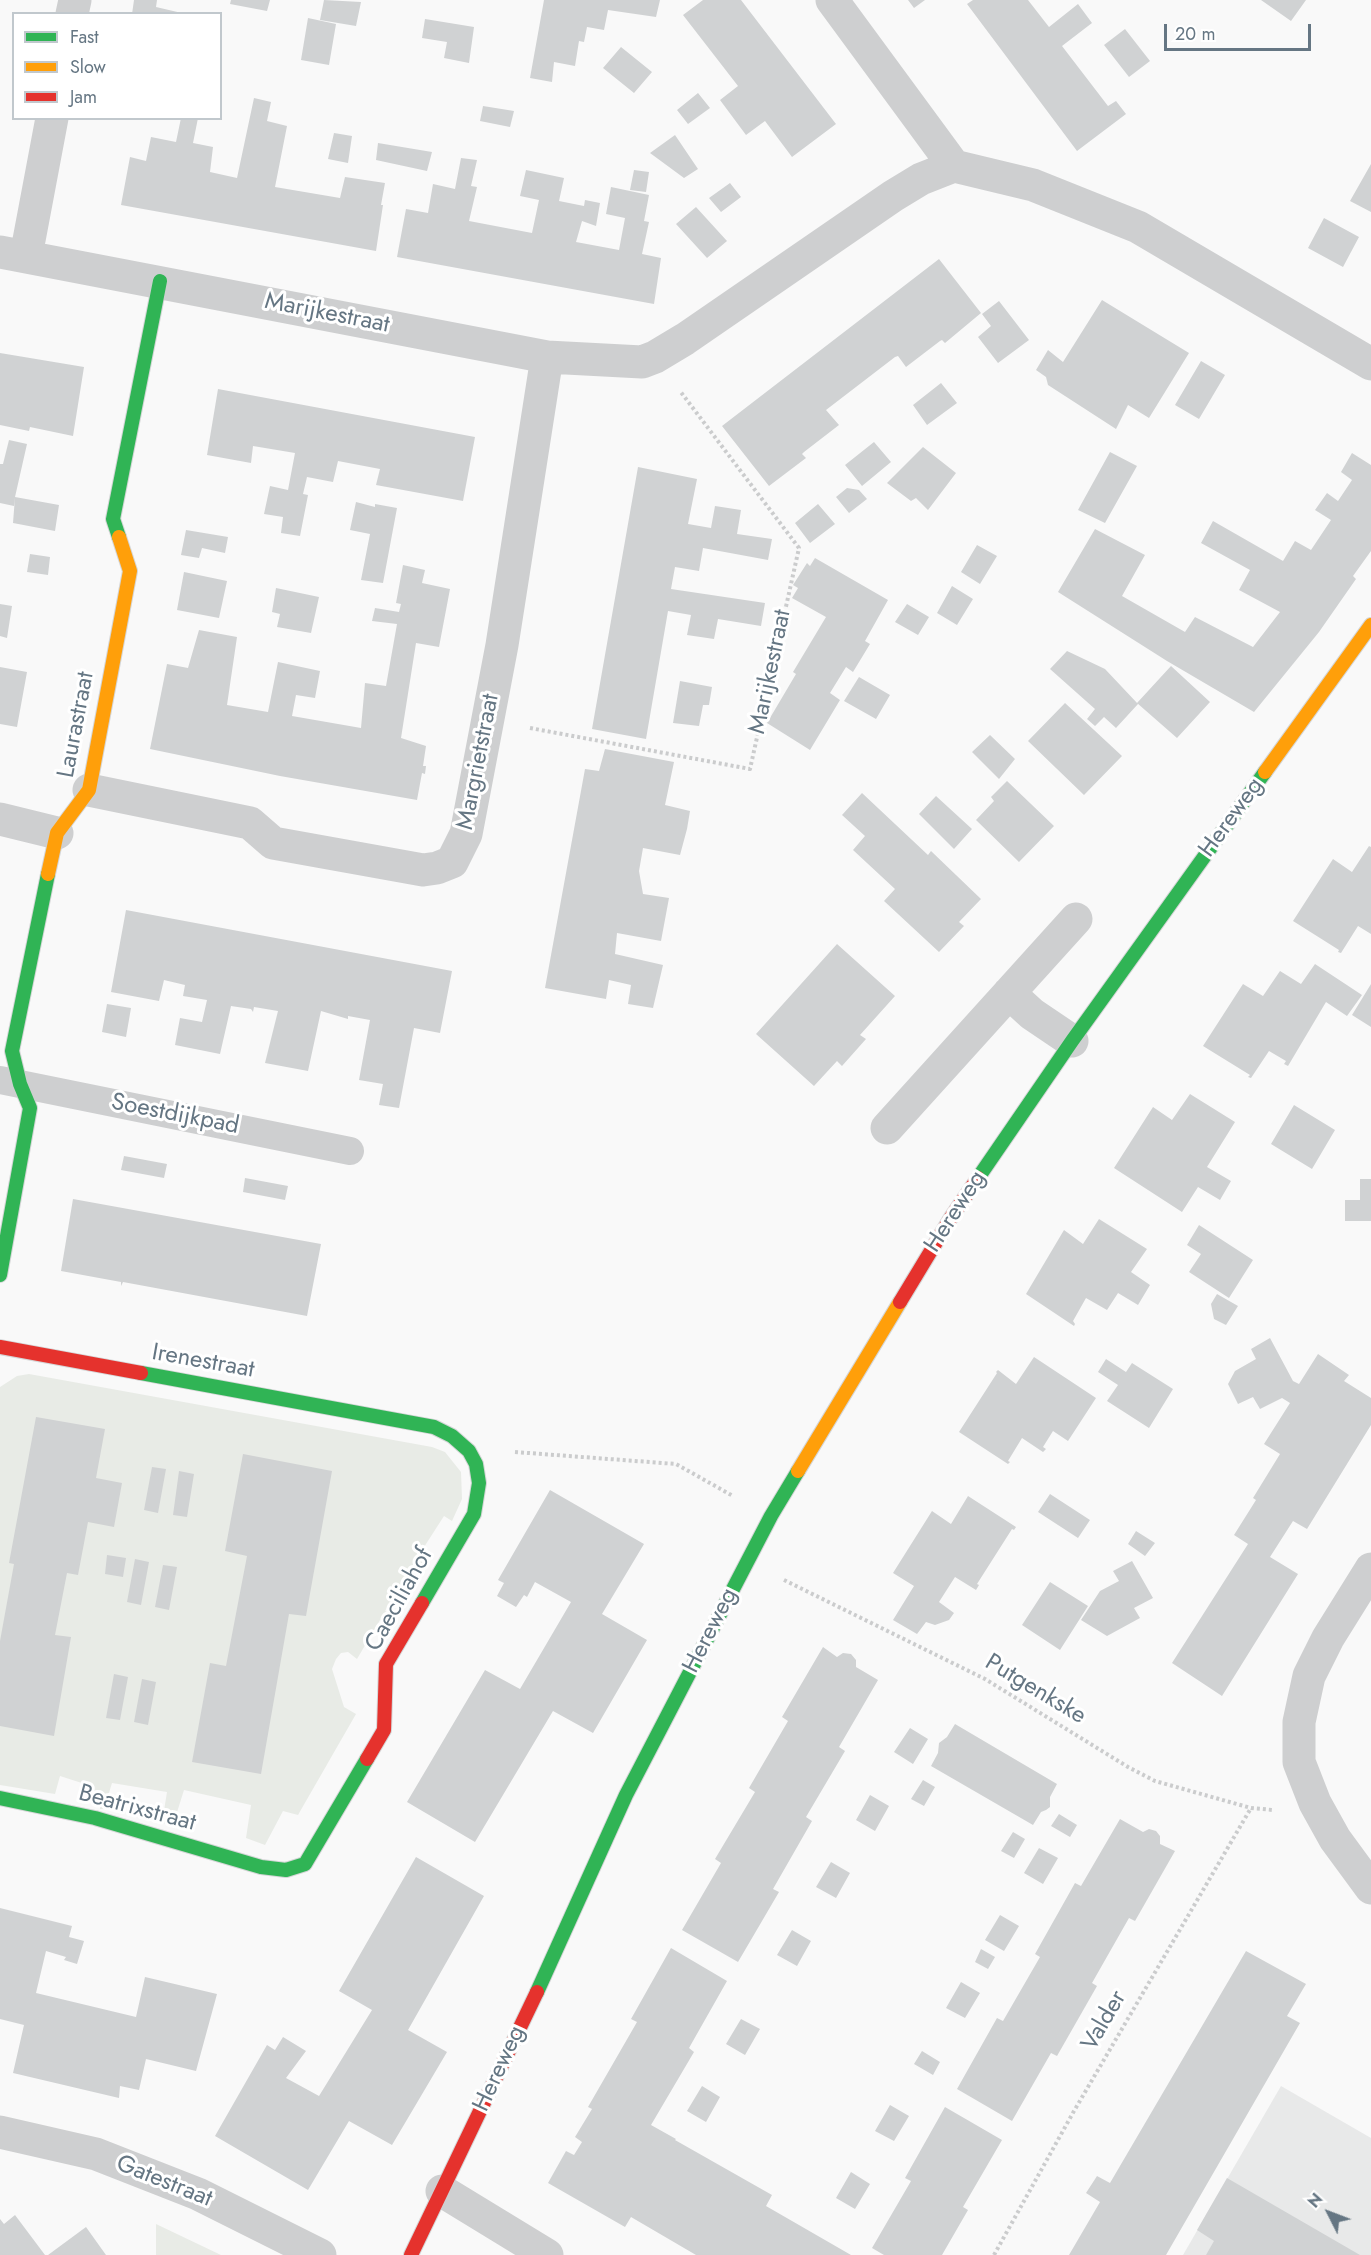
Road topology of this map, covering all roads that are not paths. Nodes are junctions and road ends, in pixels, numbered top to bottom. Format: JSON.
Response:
{"nodes":[{"id":1,"x":832,"y":0,"type":"edge"},
{"id":2,"x":51,"y":120,"type":"edge"},
{"id":3,"x":954,"y":166,"type":"junction"},
{"id":4,"x":13,"y":254,"type":"edge"},
{"id":5,"x":159,"y":281,"type":"junction"},
{"id":6,"x":547,"y":357,"type":"junction"},
{"id":7,"x":1371,"y":364,"type":"edge"},
{"id":8,"x":1371,"y":625,"type":"edge"},
{"id":9,"x":88,"y":790,"type":"junction"},
{"id":10,"x":0,"y":819,"type":"edge"},
{"id":11,"x":57,"y":832,"type":"junction"},
{"id":12,"x":1076,"y":919,"type":"dead end"},
{"id":13,"x":1009,"y":993,"type":"junction"},
{"id":14,"x":1072,"y":1041,"type":"junction"},
{"id":15,"x":10,"y":1082,"type":"edge"},
{"id":16,"x":887,"y":1128,"type":"dead end"},
{"id":17,"x":350,"y":1151,"type":"dead end"},
{"id":18,"x":0,"y":1275,"type":"edge"},
{"id":19,"x":0,"y":1347,"type":"edge"},
{"id":20,"x":469,"y":1451,"type":"joint"},
{"id":21,"x":1371,"y":1569,"type":"edge"},
{"id":22,"x":0,"y":1798,"type":"edge"},
{"id":23,"x":261,"y":1867,"type":"joint"},
{"id":24,"x":1371,"y":1888,"type":"edge"},
{"id":25,"x":0,"y":2132,"type":"edge"},
{"id":26,"x":442,"y":2191,"type":"junction"},
{"id":27,"x":320,"y":2255,"type":"edge"},
{"id":28,"x":411,"y":2255,"type":"edge"},
{"id":29,"x":547,"y":2255,"type":"edge"}],
"edges":[{"from":1,"to":3,"type":"street"},
{"from":2,"to":4,"type":"street"},
{"from":3,"to":6,"type":"street","name":"Marijkestraat"},
{"from":3,"to":7,"type":"street"},
{"from":4,"to":5,"type":"street","name":"Marijkestraat"},
{"from":5,"to":6,"type":"street","name":"Marijkestraat"},
{"from":5,"to":9,"type":"street","name":"Laurastraat"},
{"from":6,"to":9,"type":"street","name":"Margrietstraat"},
{"from":8,"to":14,"type":"street","name":"Hereweg"},
{"from":9,"to":11,"type":"street","name":"Laurastraat"},
{"from":10,"to":11,"type":"street"},
{"from":11,"to":15,"type":"street","name":"Laurastraat"},
{"from":12,"to":13,"type":"street"},
{"from":13,"to":14,"type":"street"},
{"from":13,"to":16,"type":"street"},
{"from":14,"to":26,"type":"street","name":"Hereweg"},
{"from":15,"to":17,"type":"lane","name":"Soestdijkpad"},
{"from":15,"to":18,"type":"street","name":"Laurastraat"},
{"from":19,"to":20,"type":"street","name":"Irenestraat"},
{"from":20,"to":23,"type":"street","name":"Caeciliahof"},
{"from":21,"to":24,"type":"street"},
{"from":22,"to":23,"type":"street","name":"Beatrixstraat"},
{"from":25,"to":27,"type":"street","name":"Gatestraat"},
{"from":26,"to":28,"type":"street","name":"Hereweg"},
{"from":26,"to":29,"type":"street"}]}
